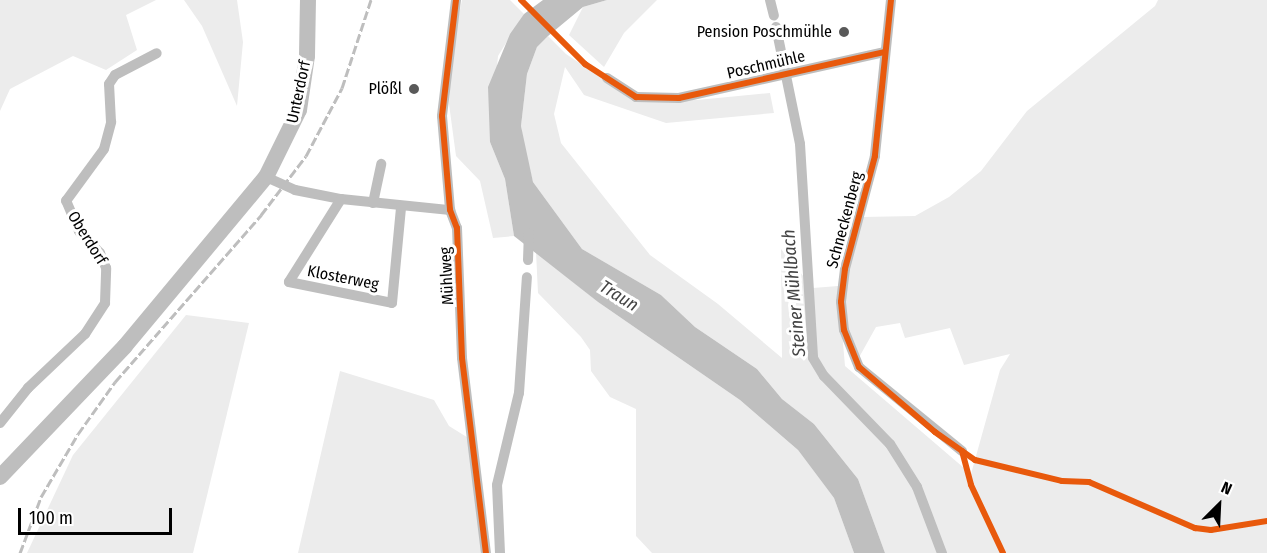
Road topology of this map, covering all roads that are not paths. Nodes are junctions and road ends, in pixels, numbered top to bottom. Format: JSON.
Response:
{"nodes":[{"id":1,"x":308,"y":0,"type":"edge"},
{"id":2,"x":456,"y":0,"type":"edge"},
{"id":3,"x":891,"y":0,"type":"edge"},
{"id":4,"x":884,"y":52,"type":"junction"},
{"id":5,"x":157,"y":53,"type":"dead end"},
{"id":6,"x":607,"y":78,"type":"dead end"},
{"id":7,"x":381,"y":164,"type":"dead end"},
{"id":8,"x":266,"y":177,"type":"junction"},
{"id":9,"x":341,"y":199,"type":"junction"},
{"id":10,"x":374,"y":203,"type":"junction"},
{"id":11,"x":401,"y":207,"type":"junction"},
{"id":12,"x":450,"y":210,"type":"junction"},
{"id":13,"x":0,"y":423,"type":"edge"},
{"id":14,"x":962,"y":451,"type":"dead end"},
{"id":15,"x":0,"y":477,"type":"edge"},
{"id":16,"x":486,"y":553,"type":"edge"}],
"edges":[{"from":1,"to":8,"type":"main road","name":"Unterdorf"},
{"from":2,"to":12,"type":"street","name":"Mühlweg"},
{"from":3,"to":4,"type":"street"},
{"from":4,"to":6,"type":"street","name":"Poschmühle"},
{"from":4,"to":14,"type":"street","name":"Schneckenberg"},
{"from":5,"to":13,"type":"street","name":"Oberdorf"},
{"from":7,"to":10,"type":"street"},
{"from":8,"to":9,"type":"street"},
{"from":8,"to":15,"type":"main road"},
{"from":9,"to":10,"type":"street"},
{"from":9,"to":11,"type":"street","name":"Klosterweg"},
{"from":10,"to":11,"type":"street"},
{"from":11,"to":12,"type":"street"},
{"from":12,"to":16,"type":"street","name":"Mühlweg"}]}
